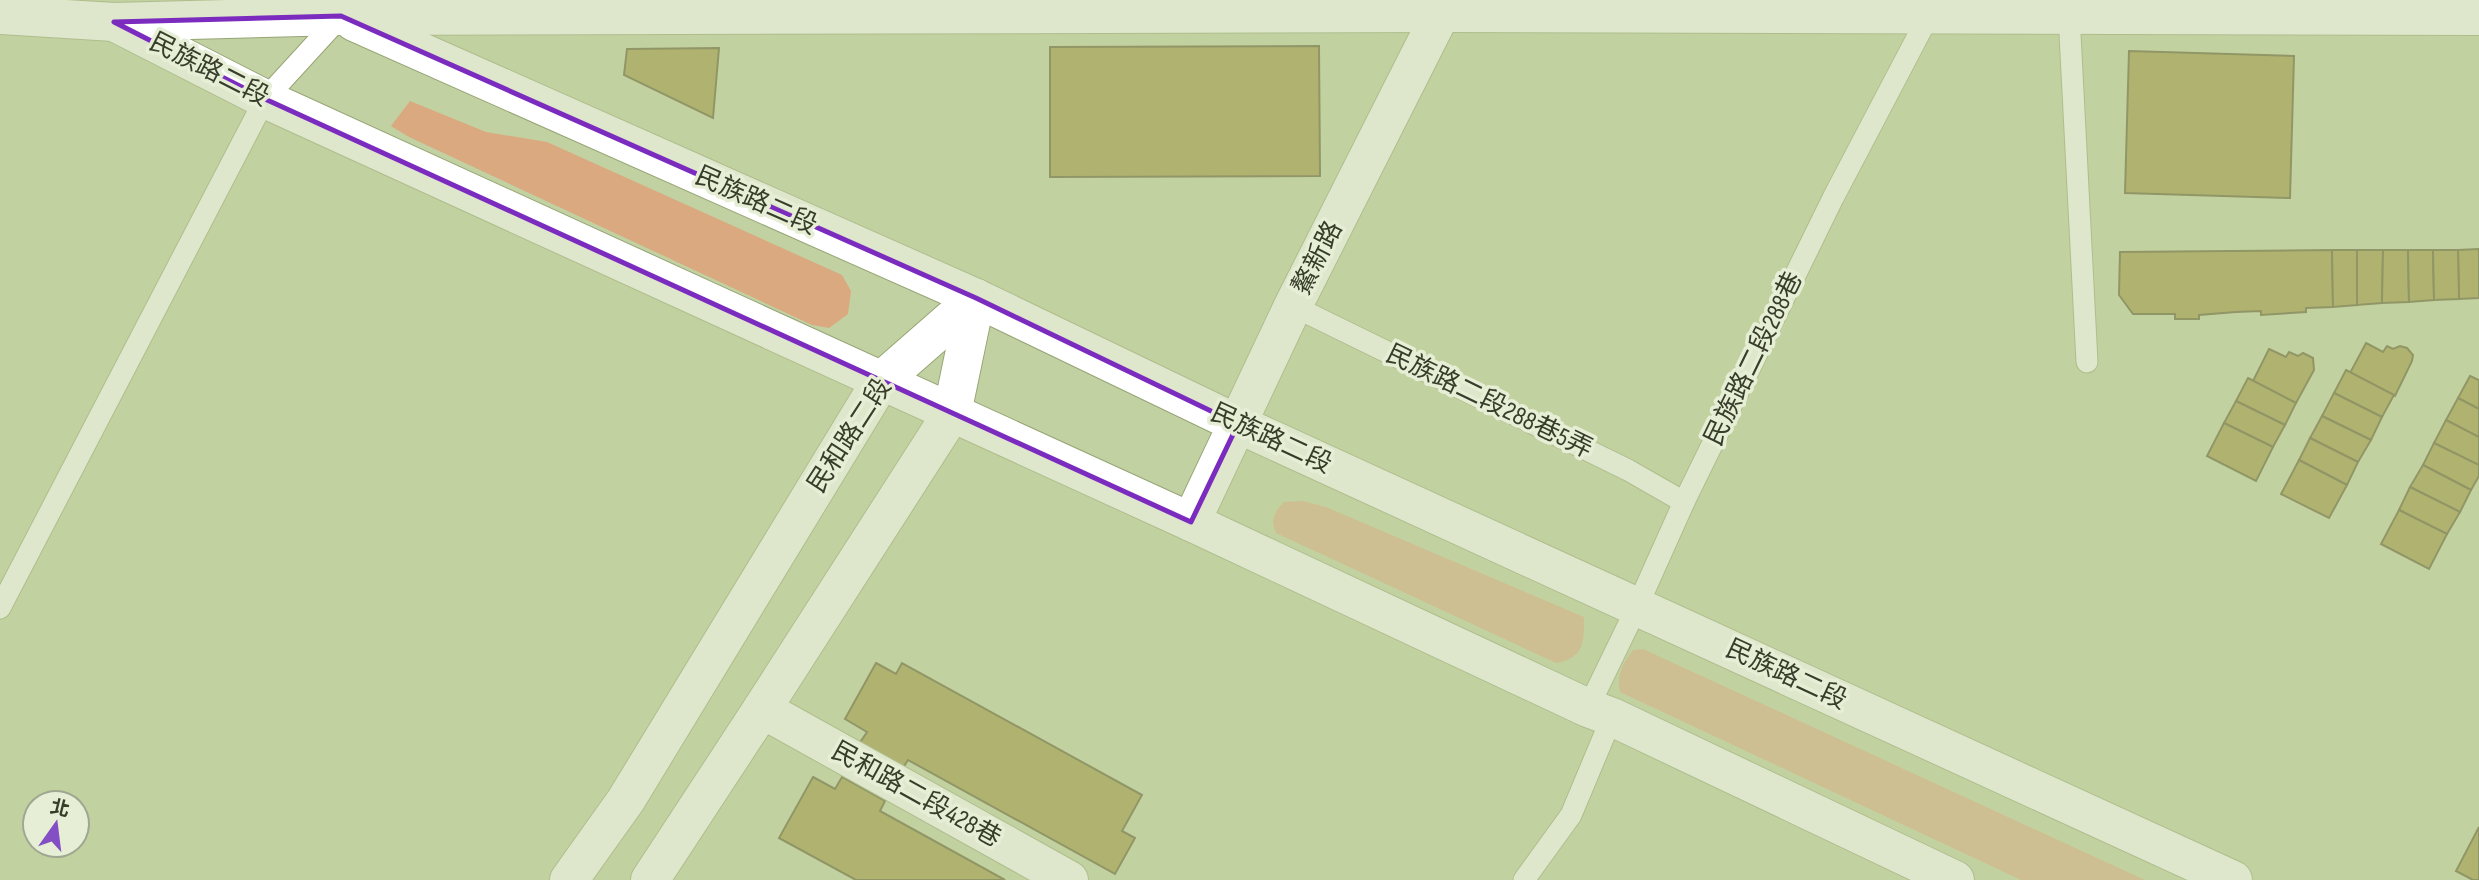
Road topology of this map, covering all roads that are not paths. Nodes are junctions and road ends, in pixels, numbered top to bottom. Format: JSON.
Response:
{"nodes":[{"id":1,"x":65,"y":0,"type":"edge"},
{"id":2,"x":1437,"y":4,"type":"edge"},
{"id":3,"x":324,"y":8,"type":"edge"},
{"id":4,"x":616,"y":8,"type":"edge"},
{"id":5,"x":2318,"y":8,"type":"edge"},
{"id":6,"x":0,"y":15,"type":"edge"},
{"id":7,"x":1929,"y":15,"type":"junction"},
{"id":8,"x":2069,"y":15,"type":"junction"},
{"id":9,"x":2479,"y":16,"type":"edge"},
{"id":10,"x":114,"y":22,"type":"junction"},
{"id":11,"x":265,"y":99,"type":"junction"},
{"id":12,"x":976,"y":298,"type":"junction"},
{"id":13,"x":1293,"y":306,"type":"junction"},
{"id":14,"x":2088,"y":362,"type":"dead end"},
{"id":15,"x":881,"y":381,"type":"junction"},
{"id":16,"x":952,"y":413,"type":"junction"},
{"id":17,"x":1238,"y":424,"type":"junction"},
{"id":18,"x":1684,"y":502,"type":"junction"},
{"id":19,"x":1191,"y":522,"type":"junction"},
{"id":20,"x":1637,"y":607,"type":"junction"},
{"id":21,"x":0,"y":608,"type":"edge"},
{"id":22,"x":762,"y":709,"type":"junction"},
{"id":23,"x":1600,"y":713,"type":"junction"},
{"id":24,"x":569,"y":880,"type":"edge"},
{"id":25,"x":650,"y":880,"type":"edge"},
{"id":26,"x":1069,"y":880,"type":"edge"},
{"id":27,"x":1524,"y":880,"type":"edge"},
{"id":28,"x":1955,"y":880,"type":"edge"},
{"id":29,"x":2233,"y":880,"type":"edge"}],
"edges":[{"from":1,"to":10,"type":"street","name":"民族路二段"},
{"from":2,"to":4,"type":"street"},
{"from":2,"to":7,"type":"street"},
{"from":2,"to":13,"type":"street","name":"鰲新路"},
{"from":3,"to":4,"type":"street"},
{"from":3,"to":10,"type":"street"},
{"from":3,"to":11,"type":"lane"},
{"from":3,"to":12,"type":"street","name":"民族路二段"},
{"from":5,"to":8,"type":"street"},
{"from":5,"to":9,"type":"street"},
{"from":6,"to":10,"type":"street"},
{"from":7,"to":8,"type":"street"},
{"from":7,"to":18,"type":"lane","name":"民族路二段288巷"},
{"from":8,"to":14,"type":"lane"},
{"from":10,"to":11,"type":"street","name":"民族路二段"},
{"from":11,"to":15,"type":"street","name":"民族路二段"},
{"from":11,"to":21,"type":"lane"},
{"from":12,"to":15,"type":"street","name":"民和路二段"},
{"from":12,"to":16,"type":"street"},
{"from":12,"to":17,"type":"street","name":"民族路二段"},
{"from":13,"to":17,"type":"street","name":"鰲新路"},
{"from":13,"to":18,"type":"lane","name":"民族路二段288巷5弄"},
{"from":15,"to":16,"type":"street","name":"民族路二段"},
{"from":15,"to":24,"type":"street","name":"民和路二段"},
{"from":16,"to":19,"type":"street","name":"民族路二段"},
{"from":16,"to":22,"type":"street"},
{"from":17,"to":19,"type":"street","name":"鰲新路"},
{"from":17,"to":20,"type":"street","name":"民族路二段"},
{"from":18,"to":20,"type":"lane","name":"民族路二段288巷"},
{"from":19,"to":23,"type":"street","name":"民族路二段"},
{"from":20,"to":23,"type":"lane","name":"民族路二段288巷"},
{"from":20,"to":29,"type":"street","name":"民族路二段"},
{"from":22,"to":25,"type":"street"},
{"from":22,"to":26,"type":"street","name":"民和路二段428巷"},
{"from":23,"to":27,"type":"lane","name":"民族路二段288巷"},
{"from":23,"to":28,"type":"street","name":"民族路二段"}]}
